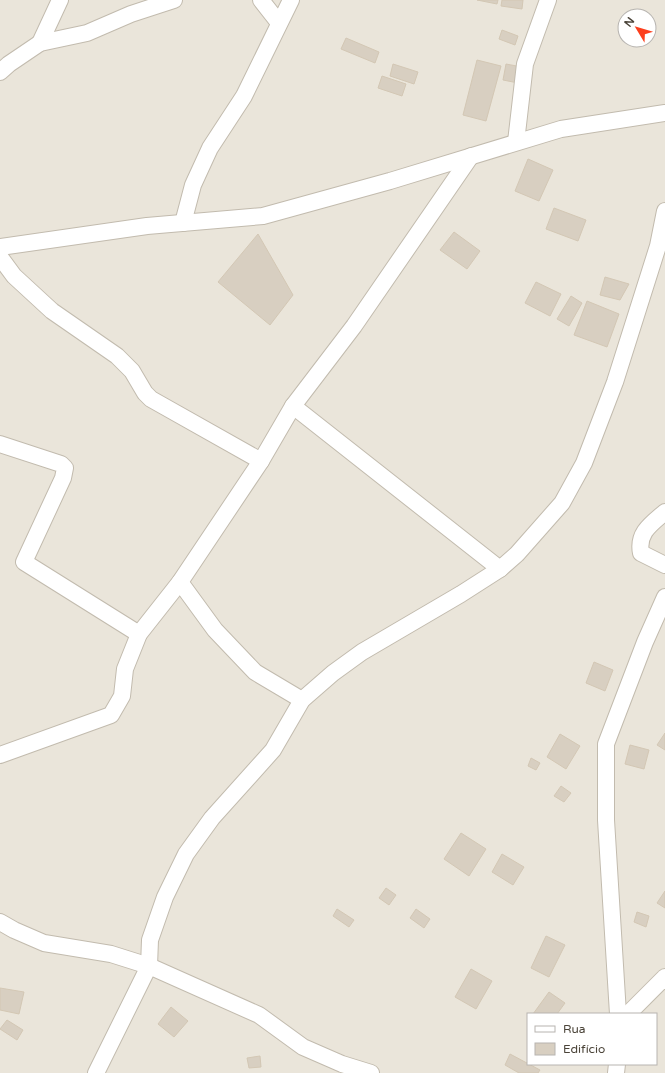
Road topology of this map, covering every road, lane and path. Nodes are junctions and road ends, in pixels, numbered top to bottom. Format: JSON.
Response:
{"nodes":[{"id":1,"x":60,"y":0,"type":"edge"},
{"id":2,"x":174,"y":0,"type":"edge"},
{"id":3,"x":261,"y":0,"type":"edge"},
{"id":4,"x":291,"y":0,"type":"edge"},
{"id":5,"x":548,"y":0,"type":"edge"},
{"id":6,"x":279,"y":23,"type":"junction"},
{"id":7,"x":40,"y":43,"type":"junction"},
{"id":8,"x":0,"y":72,"type":"edge"},
{"id":9,"x":665,"y":113,"type":"edge"},
{"id":10,"x":516,"y":142,"type":"junction"},
{"id":11,"x":471,"y":156,"type":"junction"},
{"id":12,"x":665,"y":211,"type":"edge"},
{"id":13,"x":183,"y":223,"type":"junction"},
{"id":14,"x":0,"y":247,"type":"edge"},
{"id":15,"x":0,"y":257,"type":"edge"},
{"id":16,"x":293,"y":406,"type":"junction"},
{"id":17,"x":0,"y":444,"type":"edge"},
{"id":18,"x":261,"y":461,"type":"junction"},
{"id":19,"x":665,"y":512,"type":"edge"},
{"id":20,"x":665,"y":565,"type":"edge"},
{"id":21,"x":500,"y":569,"type":"junction"},
{"id":22,"x":180,"y":582,"type":"junction"},
{"id":23,"x":665,"y":597,"type":"edge"},
{"id":24,"x":139,"y":634,"type":"junction"},
{"id":25,"x":302,"y":700,"type":"junction"},
{"id":26,"x":0,"y":755,"type":"edge"},
{"id":27,"x":0,"y":922,"type":"edge"},
{"id":28,"x":149,"y":966,"type":"junction"},
{"id":29,"x":665,"y":977,"type":"edge"},
{"id":30,"x":618,"y":1013,"type":"edge"},
{"id":31,"x":629,"y":1013,"type":"edge"},
{"id":32,"x":96,"y":1073,"type":"edge"},
{"id":33,"x":371,"y":1073,"type":"edge"}],
"edges":[{"from":1,"to":7,"type":"street"},
{"from":2,"to":7,"type":"street"},
{"from":3,"to":6,"type":"street"},
{"from":4,"to":6,"type":"street"},
{"from":5,"to":10,"type":"street"},
{"from":6,"to":13,"type":"street"},
{"from":7,"to":8,"type":"street"},
{"from":9,"to":10,"type":"street"},
{"from":10,"to":11,"type":"street"},
{"from":11,"to":13,"type":"street"},
{"from":11,"to":16,"type":"street"},
{"from":12,"to":21,"type":"street"},
{"from":13,"to":14,"type":"street"},
{"from":15,"to":18,"type":"street"},
{"from":16,"to":18,"type":"street"},
{"from":16,"to":21,"type":"street"},
{"from":17,"to":24,"type":"street"},
{"from":18,"to":22,"type":"street"},
{"from":19,"to":20,"type":"street"},
{"from":21,"to":25,"type":"street"},
{"from":22,"to":24,"type":"street"},
{"from":22,"to":25,"type":"street"},
{"from":23,"to":30,"type":"street"},
{"from":24,"to":26,"type":"street"},
{"from":25,"to":28,"type":"street"},
{"from":27,"to":28,"type":"street"},
{"from":28,"to":32,"type":"street"},
{"from":28,"to":33,"type":"street"},
{"from":29,"to":31,"type":"street"}]}
